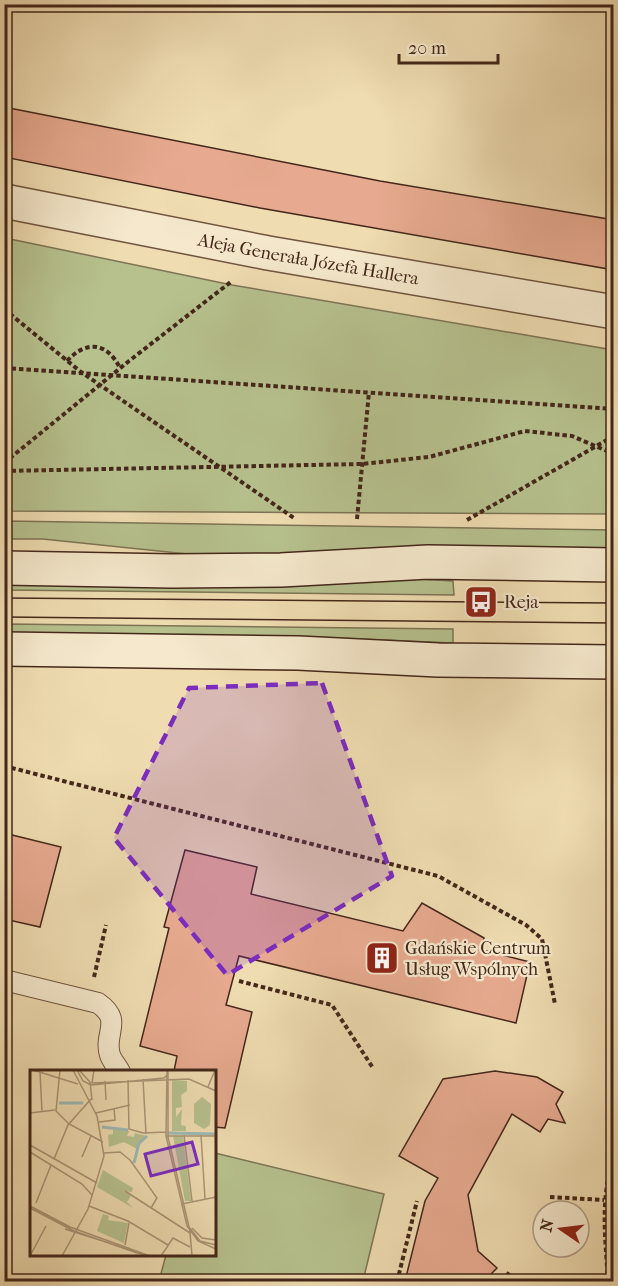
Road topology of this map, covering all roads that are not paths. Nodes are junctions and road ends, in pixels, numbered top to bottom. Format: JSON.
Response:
{"nodes":[{"id":1,"x":4,"y":201,"type":"edge"},
{"id":2,"x":614,"y":312,"type":"edge"},
{"id":3,"x":614,"y":565,"type":"edge"},
{"id":4,"x":4,"y":568,"type":"edge"},
{"id":5,"x":4,"y":649,"type":"edge"},
{"id":6,"x":614,"y":662,"type":"edge"},
{"id":7,"x":4,"y":980,"type":"edge"},
{"id":8,"x":119,"y":1070,"type":"edge"}],
"edges":[{"from":1,"to":2,"type":"main road","name":"Aleja Generała Józefa Hallera"},
{"from":3,"to":4,"type":"main road"},
{"from":5,"to":6,"type":"main road"},
{"from":7,"to":8,"type":"lane"}]}
